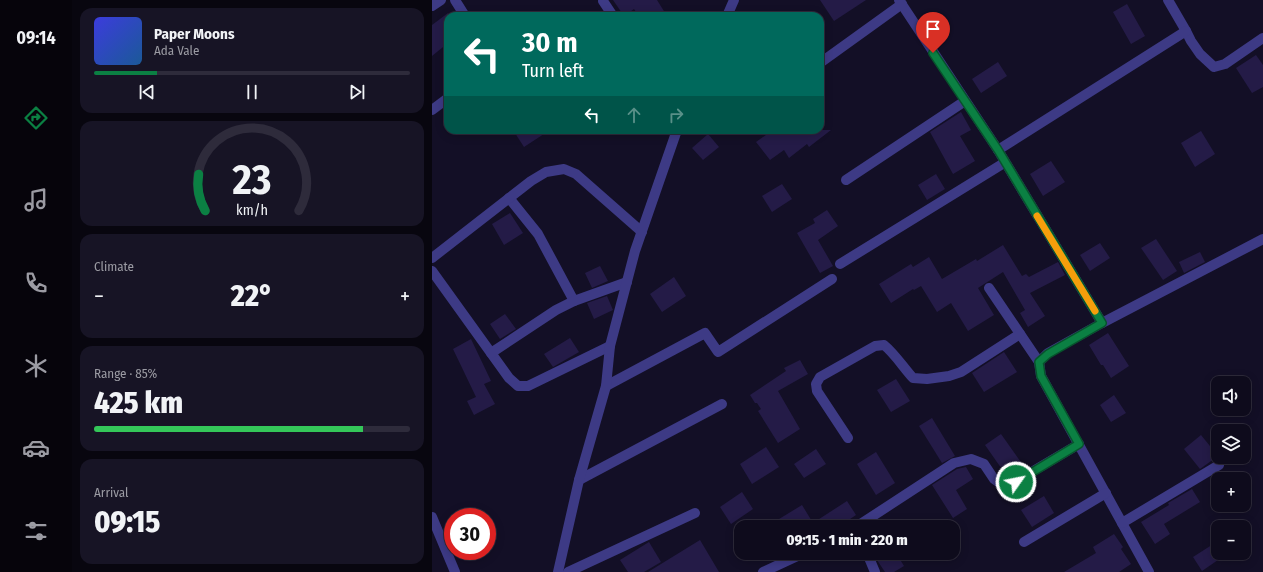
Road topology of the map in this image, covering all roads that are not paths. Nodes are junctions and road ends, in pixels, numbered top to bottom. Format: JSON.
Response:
{"nodes":[{"id":1,"x":441,"y":0,"type":"edge"},
{"id":2,"x":455,"y":0,"type":"edge"},
{"id":3,"x":734,"y":0,"type":"edge"},
{"id":4,"x":1168,"y":0,"type":"edge"},
{"id":5,"x":603,"y":1,"type":"dead end"},
{"id":6,"x":901,"y":2,"type":"edge"},
{"id":7,"x":432,"y":6,"type":"edge"},
{"id":8,"x":462,"y":12,"type":"edge"},
{"id":9,"x":610,"y":12,"type":"edge"},
{"id":10,"x":729,"y":12,"type":"edge"},
{"id":11,"x":1186,"y":31,"type":"junction"},
{"id":12,"x":1263,"y":38,"type":"edge"},
{"id":13,"x":824,"y":60,"type":"edge"},
{"id":14,"x":444,"y":101,"type":"edge"},
{"id":15,"x":965,"y":102,"type":"junction"},
{"id":16,"x":432,"y":110,"type":"edge"},
{"id":17,"x":676,"y":134,"type":"edge"},
{"id":18,"x":998,"y":150,"type":"junction"},
{"id":19,"x":1004,"y":163,"type":"junction"},
{"id":20,"x":846,"y":180,"type":"dead end"},
{"id":21,"x":509,"y":198,"type":"junction"},
{"id":22,"x":642,"y":232,"type":"junction"},
{"id":23,"x":1263,"y":239,"type":"edge"},
{"id":24,"x":432,"y":258,"type":"edge"},
{"id":25,"x":840,"y":264,"type":"dead end"},
{"id":26,"x":432,"y":271,"type":"edge"},
{"id":27,"x":832,"y":279,"type":"dead end"},
{"id":28,"x":627,"y":282,"type":"junction"},
{"id":29,"x":989,"y":288,"type":"dead end"},
{"id":30,"x":574,"y":301,"type":"junction"},
{"id":31,"x":1102,"y":323,"type":"junction"},
{"id":32,"x":1020,"y":334,"type":"junction"},
{"id":33,"x":610,"y":346,"type":"junction"},
{"id":34,"x":491,"y":353,"type":"junction"},
{"id":35,"x":1039,"y":362,"type":"junction"},
{"id":36,"x":606,"y":386,"type":"junction"},
{"id":37,"x":722,"y":404,"type":"dead end"},
{"id":38,"x":848,"y":438,"type":"dead end"},
{"id":39,"x":1079,"y":444,"type":"junction"},
{"id":40,"x":1219,"y":465,"type":"dead end"},
{"id":41,"x":579,"y":480,"type":"junction"},
{"id":42,"x":1106,"y":493,"type":"junction"},
{"id":43,"x":695,"y":513,"type":"dead end"},
{"id":44,"x":432,"y":517,"type":"edge"},
{"id":45,"x":867,"y":520,"type":"edge"},
{"id":46,"x":1122,"y":523,"type":"junction"},
{"id":47,"x":1024,"y":542,"type":"dead end"},
{"id":48,"x":789,"y":560,"type":"edge"},
{"id":49,"x":870,"y":560,"type":"edge"},
{"id":50,"x":456,"y":572,"type":"edge"},
{"id":51,"x":558,"y":572,"type":"edge"},
{"id":52,"x":568,"y":572,"type":"edge"},
{"id":53,"x":763,"y":572,"type":"edge"},
{"id":54,"x":874,"y":572,"type":"edge"},
{"id":55,"x":1149,"y":572,"type":"edge"}],
"edges":[{"from":1,"to":7,"type":"street"},
{"from":2,"to":8,"type":"street"},
{"from":3,"to":10,"type":"street"},
{"from":4,"to":11,"type":"street"},
{"from":5,"to":9,"type":"street"},
{"from":6,"to":13,"type":"street"},
{"from":6,"to":15,"type":"street"},
{"from":11,"to":12,"type":"street"},
{"from":11,"to":18,"type":"street"},
{"from":14,"to":16,"type":"street"},
{"from":15,"to":18,"type":"street"},
{"from":15,"to":20,"type":"street"},
{"from":17,"to":22,"type":"street"},
{"from":18,"to":19,"type":"street"},
{"from":19,"to":25,"type":"street"},
{"from":19,"to":31,"type":"street"},
{"from":21,"to":22,"type":"street"},
{"from":21,"to":24,"type":"street"},
{"from":21,"to":30,"type":"street"},
{"from":22,"to":28,"type":"street"},
{"from":23,"to":31,"type":"street"},
{"from":26,"to":34,"type":"street"},
{"from":27,"to":36,"type":"street"},
{"from":28,"to":30,"type":"street"},
{"from":28,"to":33,"type":"street"},
{"from":29,"to":32,"type":"street"},
{"from":30,"to":34,"type":"street"},
{"from":31,"to":35,"type":"street"},
{"from":32,"to":35,"type":"street"},
{"from":32,"to":38,"type":"street"},
{"from":33,"to":34,"type":"street"},
{"from":33,"to":36,"type":"street"},
{"from":35,"to":39,"type":"street"},
{"from":36,"to":41,"type":"street"},
{"from":37,"to":41,"type":"street"},
{"from":39,"to":42,"type":"street"},
{"from":39,"to":45,"type":"street"},
{"from":40,"to":46,"type":"street"},
{"from":41,"to":51,"type":"street"},
{"from":42,"to":46,"type":"street"},
{"from":42,"to":47,"type":"street"},
{"from":43,"to":52,"type":"street"},
{"from":44,"to":50,"type":"street"},
{"from":46,"to":55,"type":"street"},
{"from":48,"to":53,"type":"street"},
{"from":49,"to":54,"type":"street"}]}
